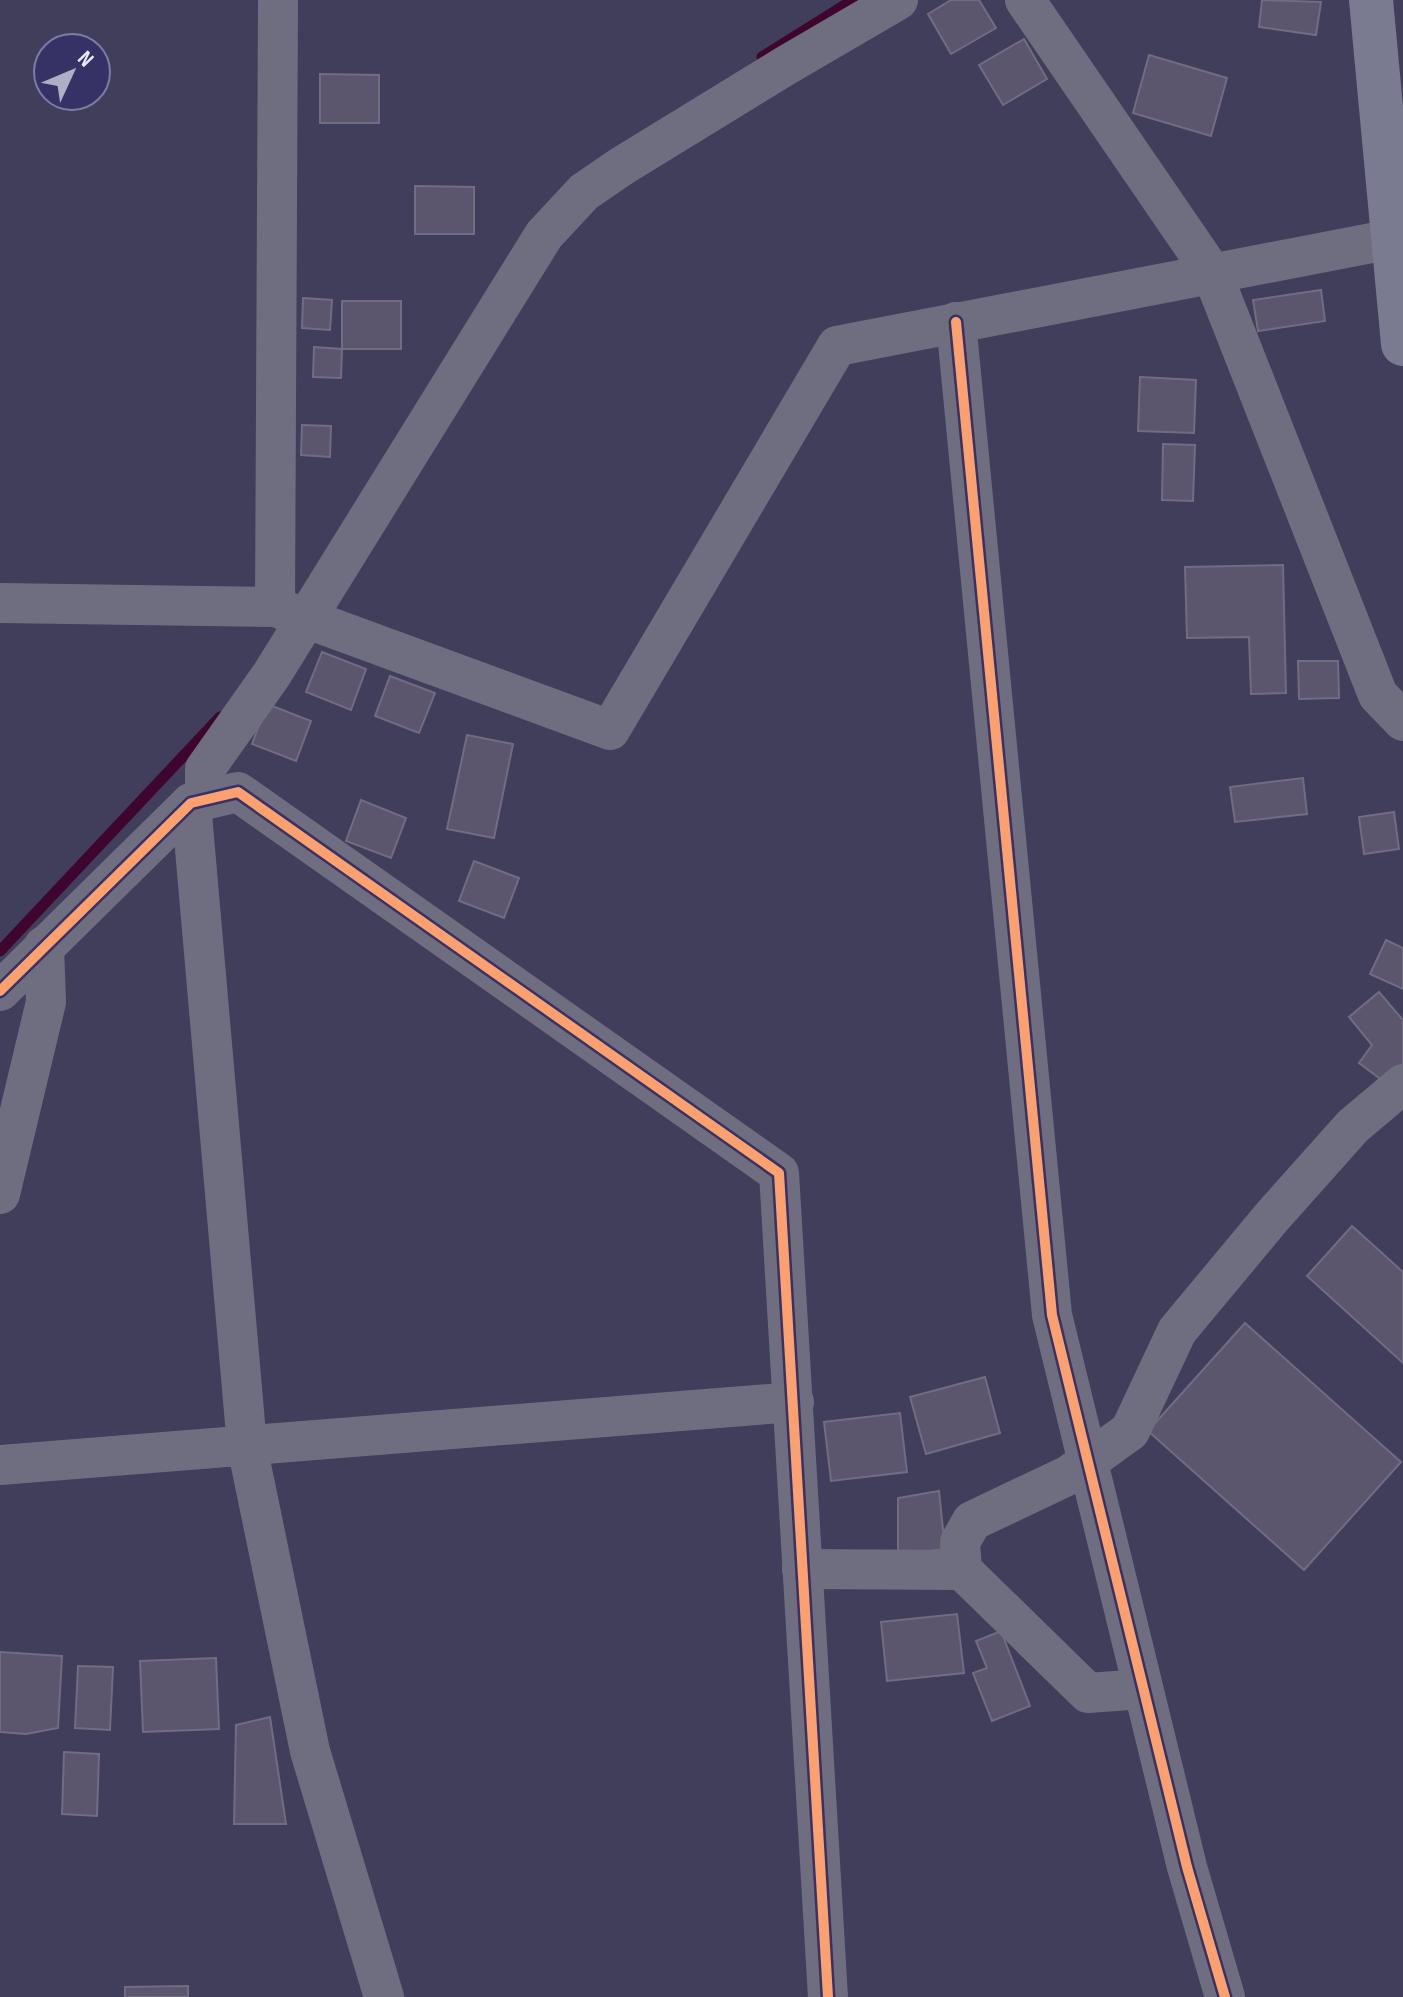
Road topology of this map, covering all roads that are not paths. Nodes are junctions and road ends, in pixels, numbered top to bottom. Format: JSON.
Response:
{"nodes":[{"id":1,"x":278,"y":0,"type":"edge"},
{"id":2,"x":898,"y":0,"type":"edge"},
{"id":3,"x":1025,"y":0,"type":"edge"},
{"id":4,"x":1371,"y":0,"type":"edge"},
{"id":5,"x":1398,"y":238,"type":"edge"},
{"id":6,"x":1212,"y":273,"type":"junction"},
{"id":7,"x":956,"y":322,"type":"junction"},
{"id":8,"x":1403,"y":344,"type":"edge"},
{"id":9,"x":0,"y":603,"type":"edge"},
{"id":10,"x":291,"y":613,"type":"junction"},
{"id":11,"x":1403,"y":721,"type":"edge"},
{"id":12,"x":198,"y":802,"type":"junction"},
{"id":13,"x":44,"y":946,"type":"junction"},
{"id":14,"x":0,"y":991,"type":"edge"},
{"id":15,"x":1403,"y":1084,"type":"edge"},
{"id":16,"x":0,"y":1194,"type":"edge"},
{"id":17,"x":794,"y":1402,"type":"junction"},
{"id":18,"x":247,"y":1446,"type":"junction"},
{"id":19,"x":1088,"y":1460,"type":"junction"},
{"id":20,"x":0,"y":1465,"type":"edge"},
{"id":21,"x":802,"y":1569,"type":"junction"},
{"id":22,"x":962,"y":1570,"type":"junction"},
{"id":23,"x":1143,"y":1689,"type":"junction"},
{"id":24,"x":384,"y":1997,"type":"edge"},
{"id":25,"x":828,"y":1997,"type":"edge"},
{"id":26,"x":1225,"y":1997,"type":"edge"}],
"edges":[{"from":1,"to":10,"type":"street"},
{"from":2,"to":10,"type":"street"},
{"from":3,"to":6,"type":"street"},
{"from":4,"to":5,"type":"street"},
{"from":5,"to":6,"type":"street"},
{"from":5,"to":8,"type":"street"},
{"from":6,"to":7,"type":"street"},
{"from":6,"to":11,"type":"street"},
{"from":7,"to":10,"type":"street"},
{"from":7,"to":19,"type":"street"},
{"from":9,"to":10,"type":"street"},
{"from":10,"to":12,"type":"street"},
{"from":12,"to":13,"type":"street"},
{"from":12,"to":17,"type":"street"},
{"from":12,"to":18,"type":"street"},
{"from":13,"to":14,"type":"street"},
{"from":13,"to":16,"type":"street"},
{"from":15,"to":19,"type":"street"},
{"from":17,"to":18,"type":"street"},
{"from":17,"to":21,"type":"street"},
{"from":18,"to":20,"type":"street"},
{"from":18,"to":24,"type":"street"},
{"from":19,"to":22,"type":"street"},
{"from":19,"to":23,"type":"street"},
{"from":21,"to":22,"type":"street"},
{"from":21,"to":25,"type":"street"},
{"from":22,"to":23,"type":"street"},
{"from":23,"to":26,"type":"street"}]}
